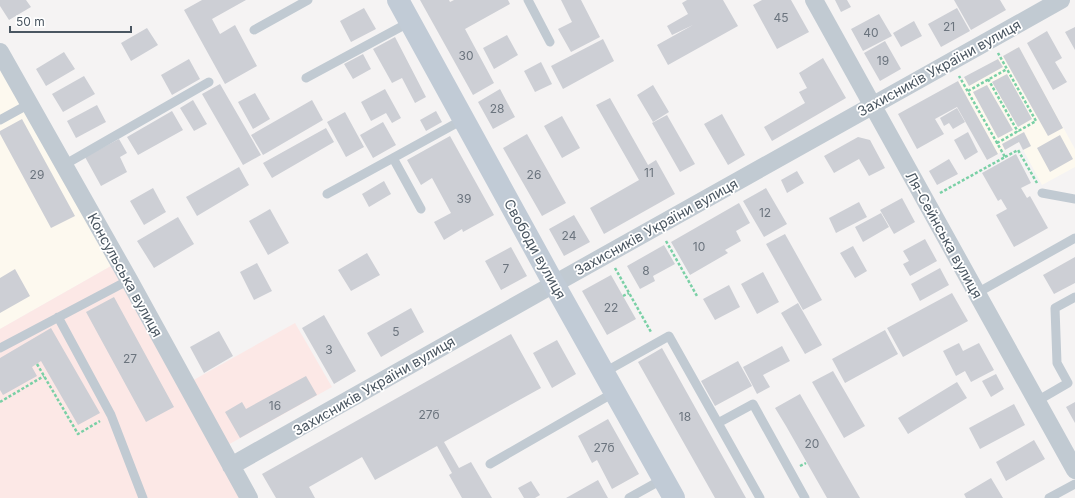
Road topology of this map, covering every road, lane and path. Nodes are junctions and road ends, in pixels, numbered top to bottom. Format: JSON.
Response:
{"nodes":[{"id":1,"x":308,"y":0,"type":"edge"},
{"id":2,"x":398,"y":0,"type":"edge"},
{"id":3,"x":528,"y":0,"type":"edge"},
{"id":4,"x":814,"y":0,"type":"edge"},
{"id":5,"x":1061,"y":0,"type":"edge"},
{"id":6,"x":410,"y":22,"type":"junction"},
{"id":7,"x":254,"y":30,"type":"dead end"},
{"id":8,"x":991,"y":39,"type":"junction"},
{"id":9,"x":550,"y":42,"type":"dead end"},
{"id":10,"x":0,"y":52,"type":"edge"},
{"id":11,"x":951,"y":62,"type":"junction"},
{"id":12,"x":1007,"y":69,"type":"junction"},
{"id":13,"x":306,"y":78,"type":"dead end"},
{"id":14,"x":988,"y":79,"type":"junction"},
{"id":15,"x":209,"y":82,"type":"dead end"},
{"id":16,"x":968,"y":91,"type":"junction"},
{"id":17,"x":29,"y":104,"type":"junction"},
{"id":18,"x":873,"y":106,"type":"junction"},
{"id":19,"x":464,"y":119,"type":"junction"},
{"id":20,"x":0,"y":120,"type":"edge"},
{"id":21,"x":1018,"y":132,"type":"junction"},
{"id":22,"x":997,"y":143,"type":"junction"},
{"id":23,"x":1005,"y":157,"type":"junction"},
{"id":24,"x":393,"y":158,"type":"junction"},
{"id":25,"x":64,"y":165,"type":"junction"},
{"id":26,"x":1042,"y":193,"type":"joint"},
{"id":27,"x":327,"y":194,"type":"dead end"},
{"id":28,"x":1075,"y":199,"type":"edge"},
{"id":29,"x":926,"y":201,"type":"junction"},
{"id":30,"x":421,"y":209,"type":"dead end"},
{"id":31,"x":658,"y":226,"type":"junction"},
{"id":32,"x":1075,"y":238,"type":"edge"},
{"id":33,"x":607,"y":254,"type":"junction"},
{"id":34,"x":129,"y":280,"type":"junction"},
{"id":35,"x":554,"y":284,"type":"junction"},
{"id":36,"x":629,"y":293,"type":"junction"},
{"id":37,"x":977,"y":293,"type":"junction"},
{"id":38,"x":623,"y":296,"type":"dead end"},
{"id":39,"x":697,"y":296,"type":"dead end"},
{"id":40,"x":1075,"y":297,"type":"edge"},
{"id":41,"x":58,"y":317,"type":"junction"},
{"id":42,"x":657,"y":342,"type":"junction"},
{"id":43,"x":0,"y":348,"type":"edge"},
{"id":44,"x":37,"y":364,"type":"dead end"},
{"id":45,"x":604,"y":373,"type":"junction"},
{"id":46,"x":44,"y":376,"type":"junction"},
{"id":47,"x":614,"y":392,"type":"junction"},
{"id":48,"x":1037,"y":401,"type":"junction"},
{"id":49,"x":0,"y":402,"type":"edge"},
{"id":50,"x":111,"y":415,"type":"junction"},
{"id":51,"x":718,"y":423,"type":"junction"},
{"id":52,"x":490,"y":464,"type":"dead end"},
{"id":53,"x":231,"y":466,"type":"junction"},
{"id":54,"x":1075,"y":470,"type":"edge"},
{"id":55,"x":663,"y":479,"type":"junction"},
{"id":56,"x":1075,"y":484,"type":"edge"},
{"id":57,"x":143,"y":498,"type":"edge"},
{"id":58,"x":249,"y":498,"type":"edge"},
{"id":59,"x":630,"y":498,"type":"edge"},
{"id":60,"x":674,"y":498,"type":"edge"},
{"id":61,"x":760,"y":498,"type":"edge"},
{"id":62,"x":805,"y":498,"type":"edge"},
{"id":63,"x":1049,"y":498,"type":"edge"}],
"edges":[{"from":1,"to":7,"type":"lane"},
{"from":2,"to":6,"type":"main road","name":"Свободи вулиця"},
{"from":3,"to":9,"type":"lane"},
{"from":4,"to":18,"type":"street","name":"Ля-Сейнська вулиця"},
{"from":5,"to":8,"type":"street","name":"Захисників України вулиця"},
{"from":6,"to":13,"type":"lane"},
{"from":6,"to":19,"type":"main road","name":"Свободи вулиця"},
{"from":8,"to":11,"type":"street","name":"Захисників України вулиця"},
{"from":8,"to":12,"type":"path"},
{"from":10,"to":17,"type":"street","name":"Консульська вулиця"},
{"from":11,"to":16,"type":"path"},
{"from":11,"to":18,"type":"street","name":"Захисників України вулиця"},
{"from":12,"to":14,"type":"path"},
{"from":12,"to":21,"type":"path"},
{"from":14,"to":16,"type":"path"},
{"from":14,"to":21,"type":"path"},
{"from":15,"to":25,"type":"lane"},
{"from":16,"to":22,"type":"path"},
{"from":17,"to":20,"type":"lane"},
{"from":17,"to":25,"type":"street","name":"Консульська вулиця"},
{"from":18,"to":29,"type":"street","name":"Ля-Сейнська вулиця"},
{"from":18,"to":31,"type":"street","name":"Захисників України вулиця"},
{"from":19,"to":24,"type":"lane"},
{"from":19,"to":35,"type":"main road","name":"Свободи вулиця"},
{"from":21,"to":22,"type":"path"},
{"from":22,"to":23,"type":"path"},
{"from":23,"to":26,"type":"path"},
{"from":23,"to":29,"type":"path"},
{"from":24,"to":27,"type":"lane"},
{"from":24,"to":30,"type":"lane"},
{"from":25,"to":34,"type":"street","name":"Консульська вулиця"},
{"from":26,"to":28,"type":"lane"},
{"from":29,"to":37,"type":"street","name":"Ля-Сейнська вулиця"},
{"from":31,"to":33,"type":"street","name":"Захисників України вулиця"},
{"from":31,"to":39,"type":"path"},
{"from":32,"to":37,"type":"lane"},
{"from":33,"to":35,"type":"street","name":"Захисників України вулиця"},
{"from":33,"to":36,"type":"path"},
{"from":34,"to":41,"type":"lane"},
{"from":34,"to":53,"type":"street","name":"Консульська вулиця"},
{"from":35,"to":45,"type":"main road","name":"Свободи вулиця"},
{"from":35,"to":53,"type":"street","name":"Захисників України вулиця"},
{"from":36,"to":38,"type":"path"},
{"from":36,"to":42,"type":"path"},
{"from":37,"to":48,"type":"street","name":"Ля-Сейнська вулиця"},
{"from":40,"to":48,"type":"lane"},
{"from":41,"to":43,"type":"lane"},
{"from":41,"to":50,"type":"lane"},
{"from":42,"to":45,"type":"lane"},
{"from":42,"to":51,"type":"lane"},
{"from":44,"to":46,"type":"path"},
{"from":45,"to":47,"type":"main road","name":"Свободи вулиця"},
{"from":46,"to":49,"type":"path"},
{"from":46,"to":50,"type":"path"},
{"from":47,"to":52,"type":"lane"},
{"from":47,"to":55,"type":"main road","name":"Свободи вулиця"},
{"from":48,"to":54,"type":"street","name":"Ля-Сейнська вулиця"},
{"from":50,"to":57,"type":"lane"},
{"from":51,"to":61,"type":"lane"},
{"from":51,"to":62,"type":"lane"},
{"from":53,"to":58,"type":"street","name":"Консульська вулиця"},
{"from":55,"to":59,"type":"lane"},
{"from":55,"to":60,"type":"main road","name":"Свободи вулиця"},
{"from":56,"to":63,"type":"lane"}]}
